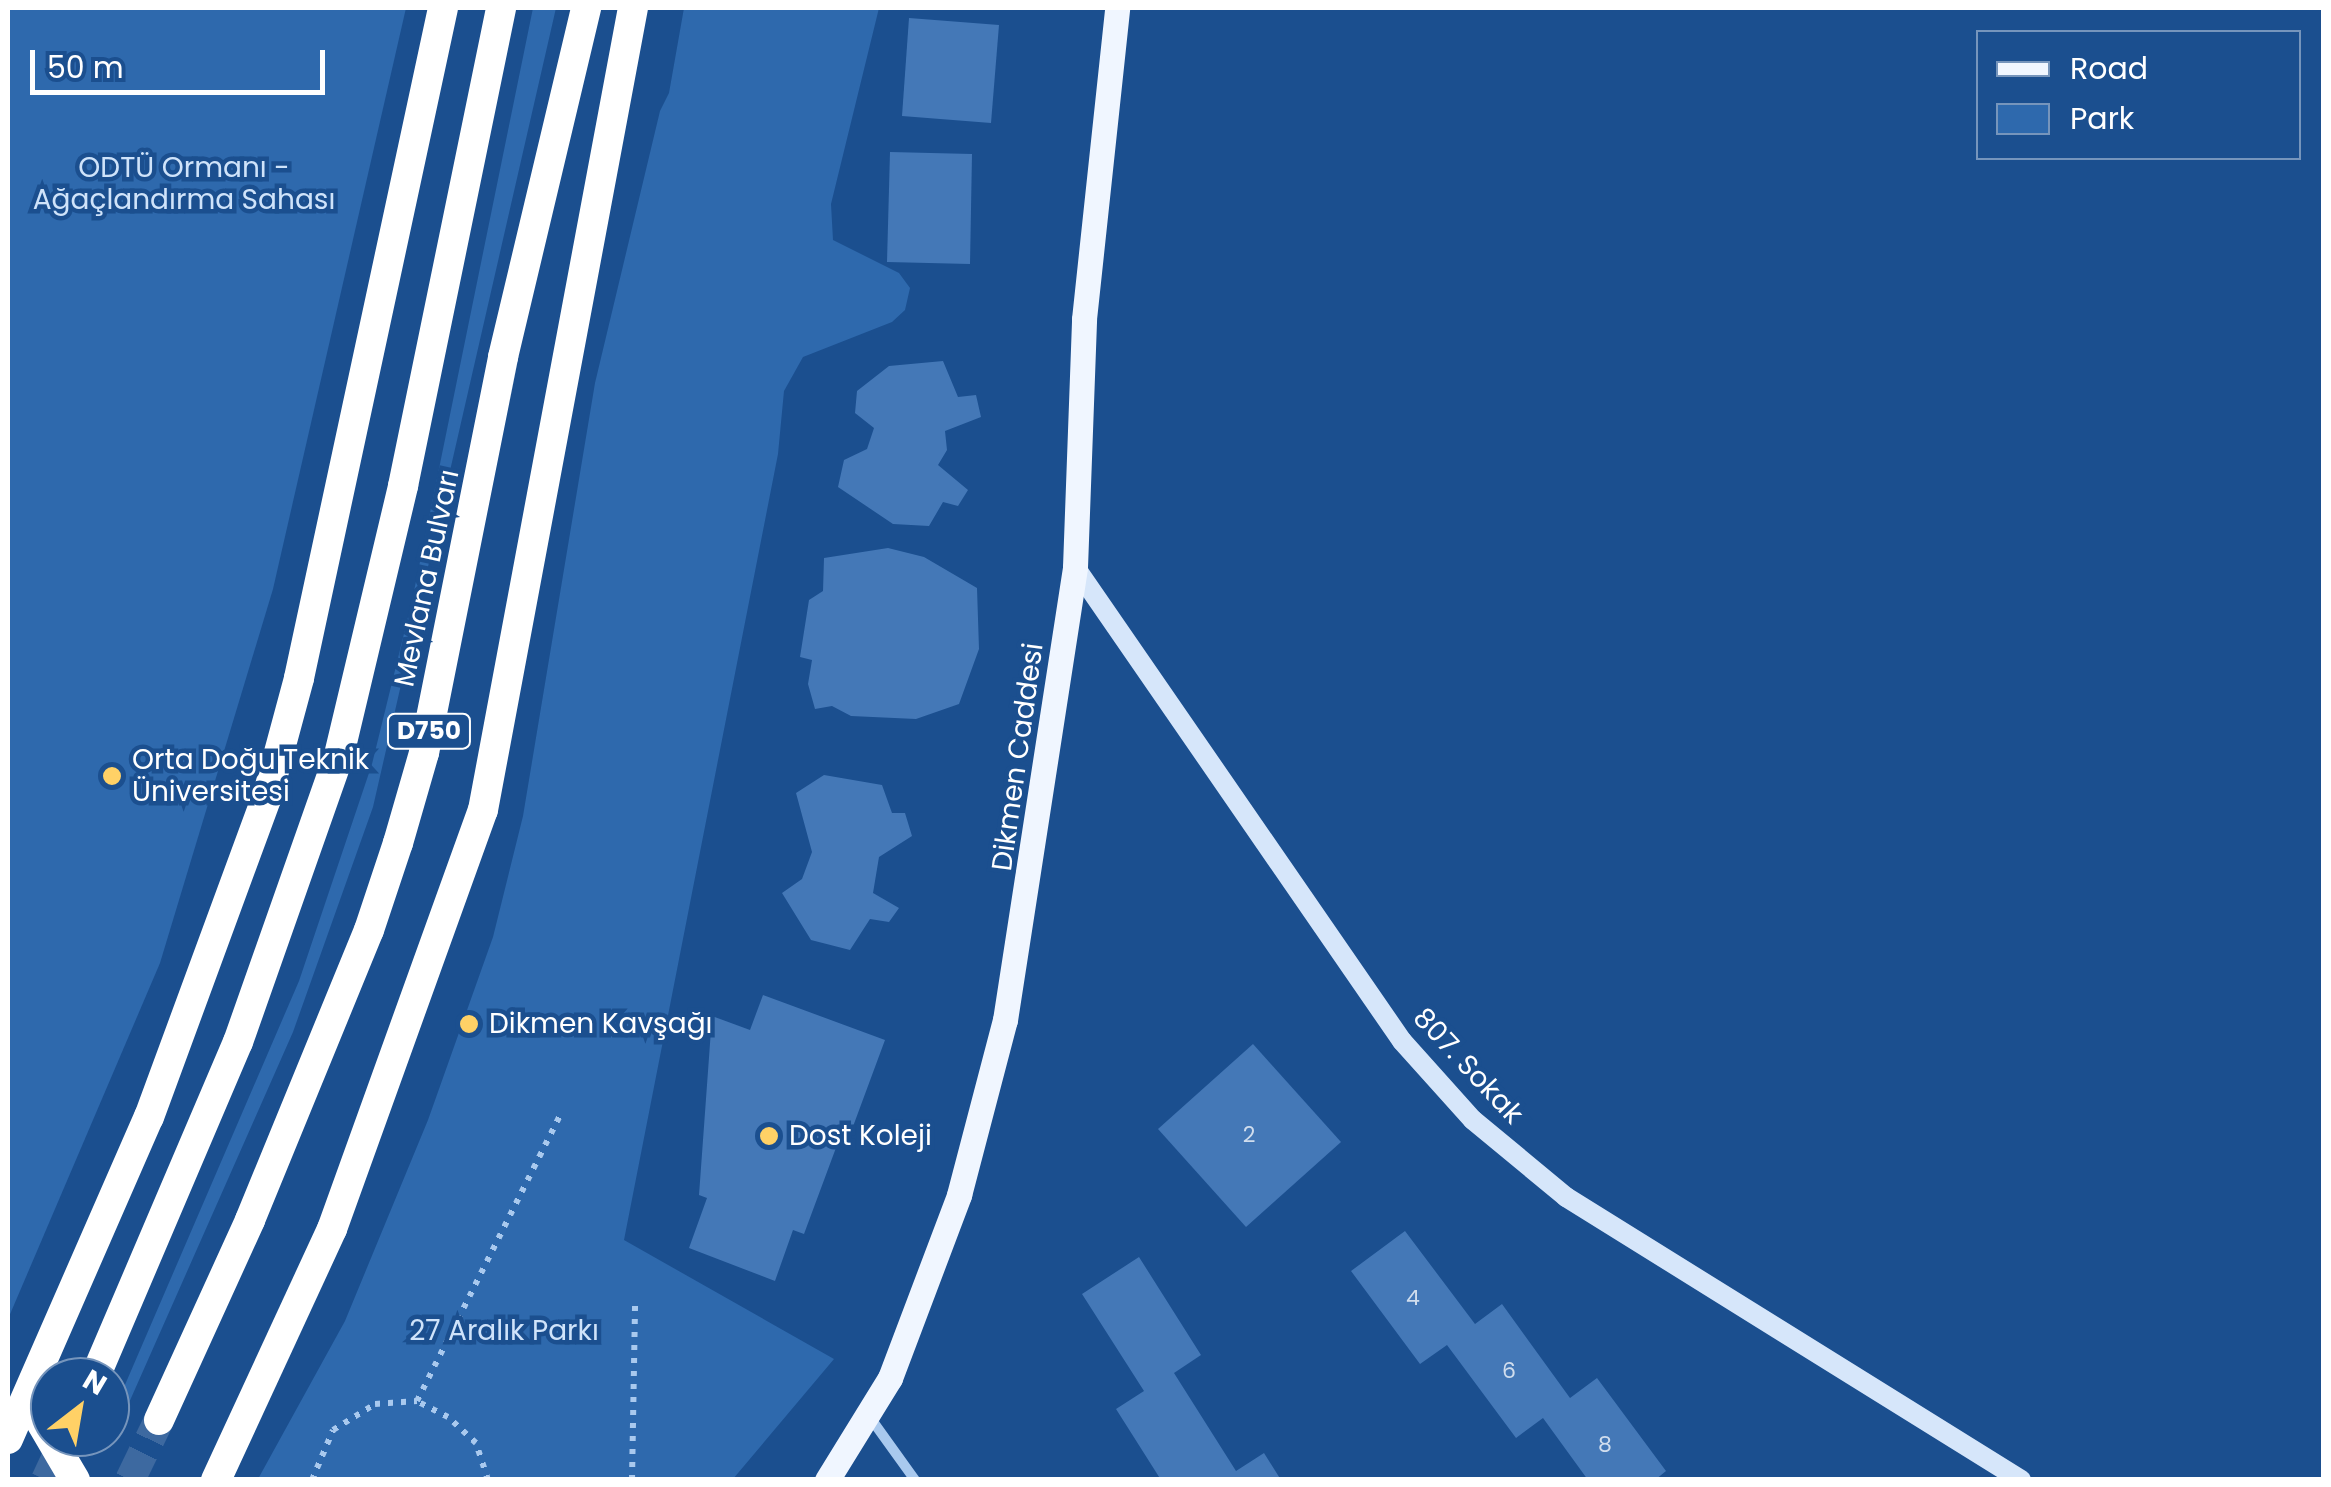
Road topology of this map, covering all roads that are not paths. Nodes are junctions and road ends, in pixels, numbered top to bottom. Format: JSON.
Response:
{"nodes":[{"id":1,"x":443,"y":8,"type":"edge"},
{"id":2,"x":502,"y":8,"type":"edge"},
{"id":3,"x":586,"y":8,"type":"edge"},
{"id":4,"x":633,"y":8,"type":"edge"},
{"id":5,"x":1117,"y":8,"type":"edge"},
{"id":6,"x":1075,"y":568,"type":"junction"},
{"id":7,"x":47,"y":1357,"type":"edge"},
{"id":8,"x":104,"y":1357,"type":"edge"},
{"id":9,"x":30,"y":1396,"type":"edge"},
{"id":10,"x":869,"y":1416,"type":"junction"},
{"id":11,"x":159,"y":1420,"type":"tunnel mouth"},
{"id":12,"x":8,"y":1439,"type":"edge"},
{"id":13,"x":60,"y":1457,"type":"edge"},
{"id":14,"x":75,"y":1480,"type":"edge"},
{"id":15,"x":216,"y":1480,"type":"edge"},
{"id":16,"x":827,"y":1480,"type":"edge"},
{"id":17,"x":914,"y":1480,"type":"edge"},
{"id":18,"x":2022,"y":1480,"type":"edge"}],
"edges":[{"from":1,"to":7,"type":"highway"},
{"from":2,"to":8,"type":"highway","name":"Mevlana Bulvarı","number":"D750"},
{"from":3,"to":11,"type":"highway","name":"Mevlana Bulvarı","number":"D750"},
{"from":4,"to":15,"type":"highway"},
{"from":5,"to":6,"type":"main road","name":"Dikmen Caddesi"},
{"from":6,"to":10,"type":"main road","name":"Dikmen Caddesi"},
{"from":6,"to":18,"type":"main road","name":"807. Sokak"},
{"from":9,"to":12,"type":"highway"},
{"from":10,"to":16,"type":"main road","name":"Dikmen Caddesi"},
{"from":10,"to":17,"type":"street"},
{"from":13,"to":14,"type":"highway"}]}
